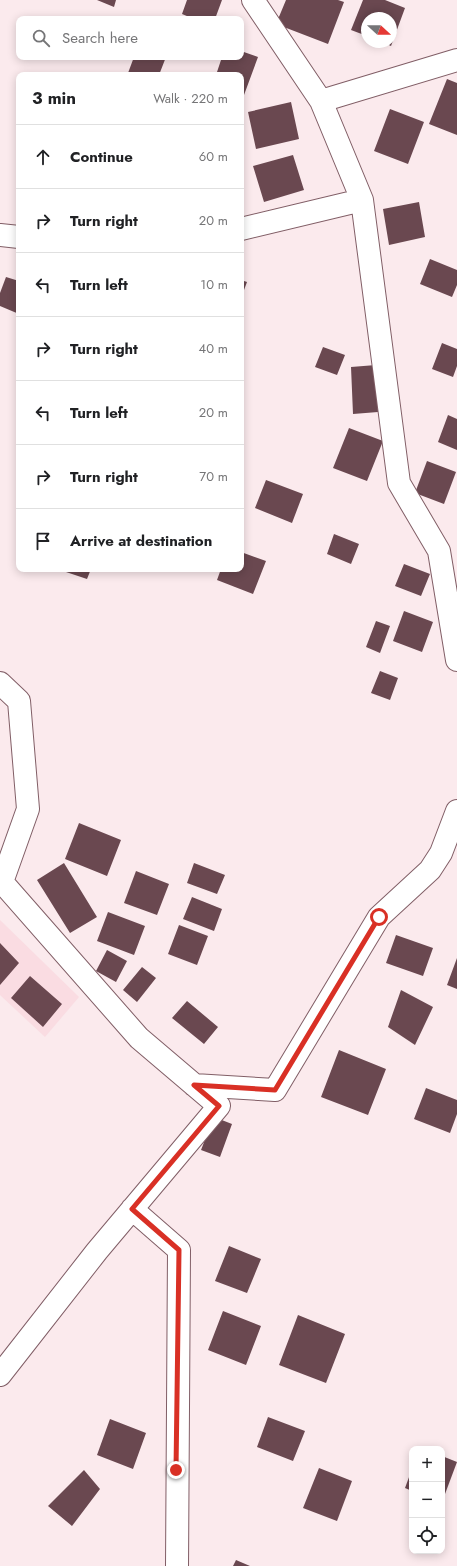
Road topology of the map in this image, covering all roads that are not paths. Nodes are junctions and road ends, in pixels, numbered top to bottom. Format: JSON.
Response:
{"nodes":[{"id":1,"x":253,"y":0,"type":"edge"},
{"id":2,"x":457,"y":60,"type":"edge"},
{"id":3,"x":322,"y":101,"type":"junction"},
{"id":4,"x":362,"y":200,"type":"junction"},
{"id":5,"x":244,"y":228,"type":"edge"},
{"id":6,"x":0,"y":236,"type":"edge"},
{"id":7,"x":16,"y":236,"type":"edge"},
{"id":8,"x":457,"y":660,"type":"edge"},
{"id":9,"x":0,"y":683,"type":"edge"},
{"id":10,"x":457,"y":811,"type":"edge"},
{"id":11,"x":1,"y":881,"type":"edge"},
{"id":12,"x":194,"y":1085,"type":"junction"},
{"id":13,"x":132,"y":1209,"type":"junction"},
{"id":14,"x":0,"y":1375,"type":"edge"},
{"id":15,"x":177,"y":1566,"type":"edge"}],
"edges":[{"from":1,"to":3,"type":"street"},
{"from":2,"to":3,"type":"street"},
{"from":3,"to":4,"type":"street"},
{"from":4,"to":5,"type":"street"},
{"from":4,"to":8,"type":"street"},
{"from":6,"to":7,"type":"street"},
{"from":9,"to":11,"type":"street"},
{"from":10,"to":12,"type":"street"},
{"from":11,"to":12,"type":"street"},
{"from":12,"to":13,"type":"street"},
{"from":13,"to":14,"type":"street"},
{"from":13,"to":15,"type":"street"}]}
